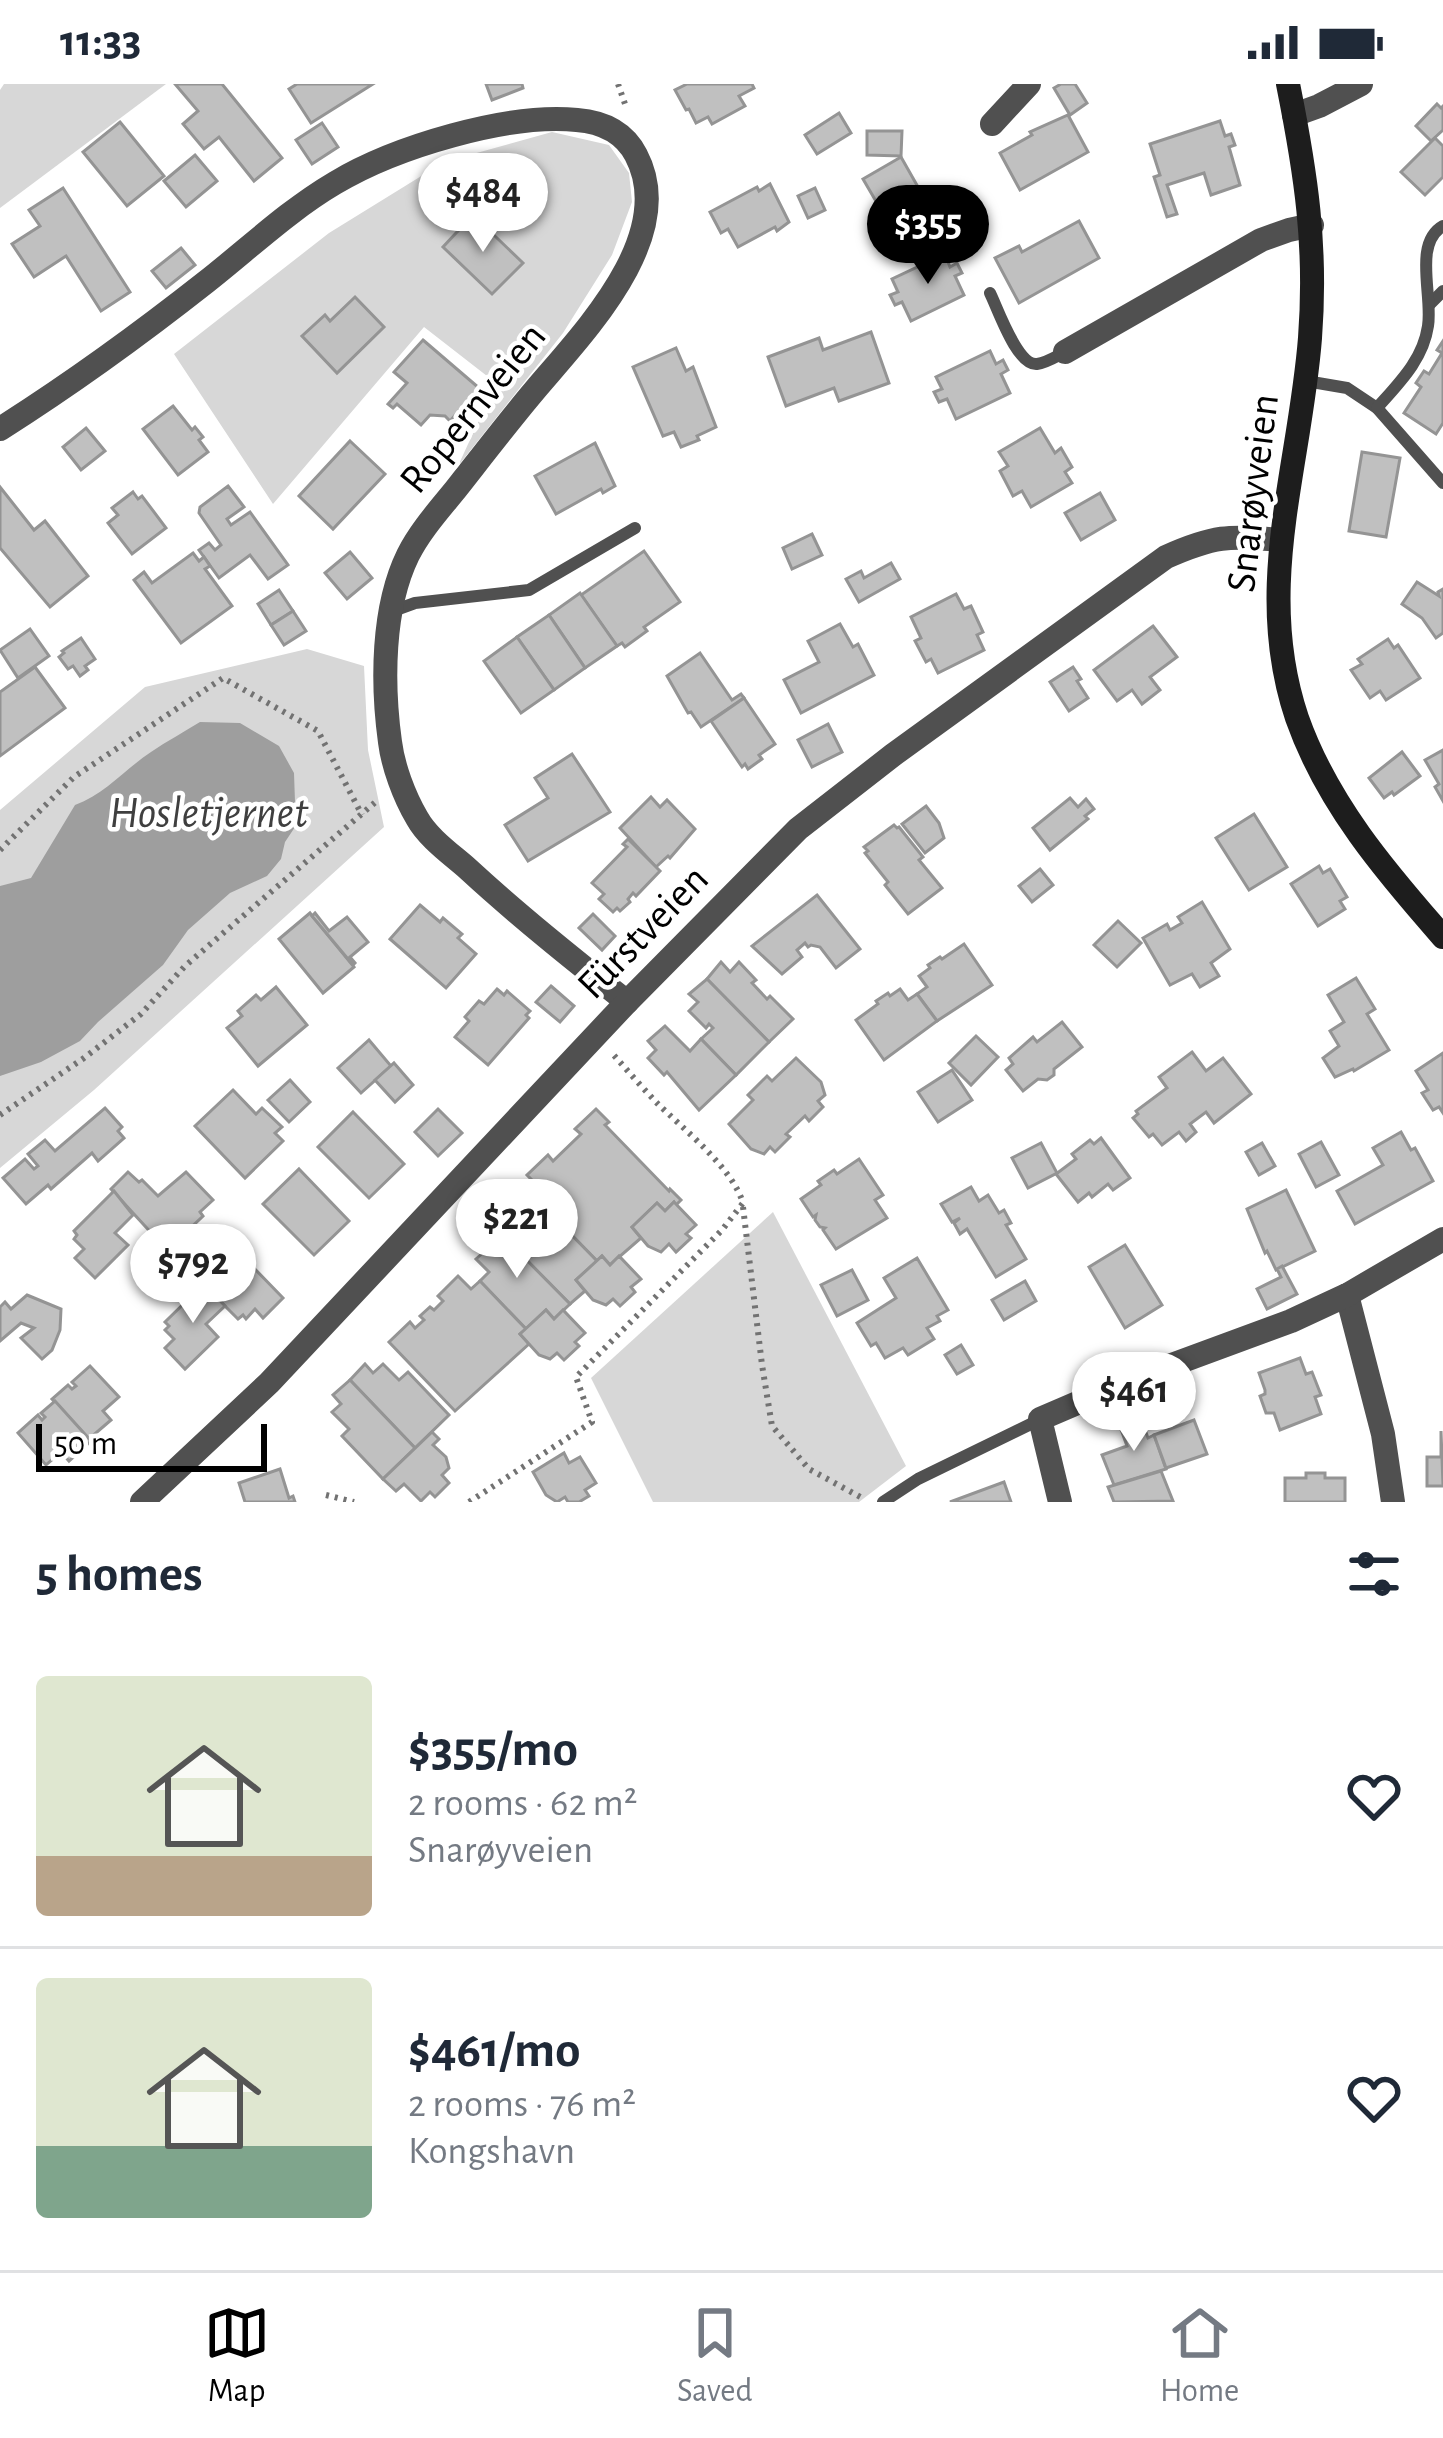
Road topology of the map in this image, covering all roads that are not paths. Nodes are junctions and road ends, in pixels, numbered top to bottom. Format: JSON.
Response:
{"nodes":[{"id":1,"x":1029,"y":84,"type":"edge"},
{"id":2,"x":1288,"y":84,"type":"edge"},
{"id":3,"x":1361,"y":84,"type":"edge"},
{"id":4,"x":1294,"y":115,"type":"junction"},
{"id":5,"x":992,"y":124,"type":"dead end"},
{"id":6,"x":1312,"y":226,"type":"junction"},
{"id":7,"x":1443,"y":226,"type":"edge"},
{"id":8,"x":1443,"y":291,"type":"edge"},
{"id":9,"x":991,"y":293,"type":"dead end"},
{"id":10,"x":1429,"y":305,"type":"junction"},
{"id":11,"x":1065,"y":352,"type":"joint"},
{"id":12,"x":1305,"y":381,"type":"junction"},
{"id":13,"x":1377,"y":408,"type":"junction"},
{"id":14,"x":0,"y":429,"type":"edge"},
{"id":15,"x":1443,"y":483,"type":"edge"},
{"id":16,"x":634,"y":528,"type":"dead end"},
{"id":17,"x":1280,"y":540,"type":"junction"},
{"id":18,"x":392,"y":612,"type":"junction"},
{"id":19,"x":1443,"y":938,"type":"edge"},
{"id":20,"x":627,"y":1002,"type":"junction"},
{"id":21,"x":1443,"y":1239,"type":"edge"},
{"id":22,"x":1347,"y":1295,"type":"junction"},
{"id":23,"x":1040,"y":1419,"type":"junction"},
{"id":24,"x":142,"y":1502,"type":"edge"},
{"id":25,"x":883,"y":1502,"type":"edge"},
{"id":26,"x":1060,"y":1502,"type":"edge"},
{"id":27,"x":1393,"y":1502,"type":"edge"}],
"edges":[{"from":1,"to":5,"type":"street"},
{"from":2,"to":4,"type":"street","name":"Snarøyveien"},
{"from":3,"to":4,"type":"street"},
{"from":4,"to":6,"type":"street","name":"Snarøyveien"},
{"from":6,"to":11,"type":"street"},
{"from":6,"to":12,"type":"street","name":"Snarøyveien"},
{"from":7,"to":10,"type":"lane"},
{"from":8,"to":10,"type":"lane"},
{"from":9,"to":11,"type":"lane"},
{"from":10,"to":13,"type":"lane"},
{"from":12,"to":13,"type":"lane"},
{"from":12,"to":17,"type":"street","name":"Snarøyveien"},
{"from":13,"to":15,"type":"lane"},
{"from":14,"to":18,"type":"street","name":"Ropernveien"},
{"from":16,"to":18,"type":"lane"},
{"from":17,"to":19,"type":"street","name":"Snarøyveien"},
{"from":17,"to":20,"type":"street","name":"Fürstveien"},
{"from":18,"to":20,"type":"street","name":"Ropernveien"},
{"from":20,"to":24,"type":"street","name":"Fürstveien"},
{"from":21,"to":22,"type":"street"},
{"from":22,"to":23,"type":"street"},
{"from":22,"to":27,"type":"street"},
{"from":23,"to":25,"type":"lane"},
{"from":23,"to":26,"type":"street"}]}
